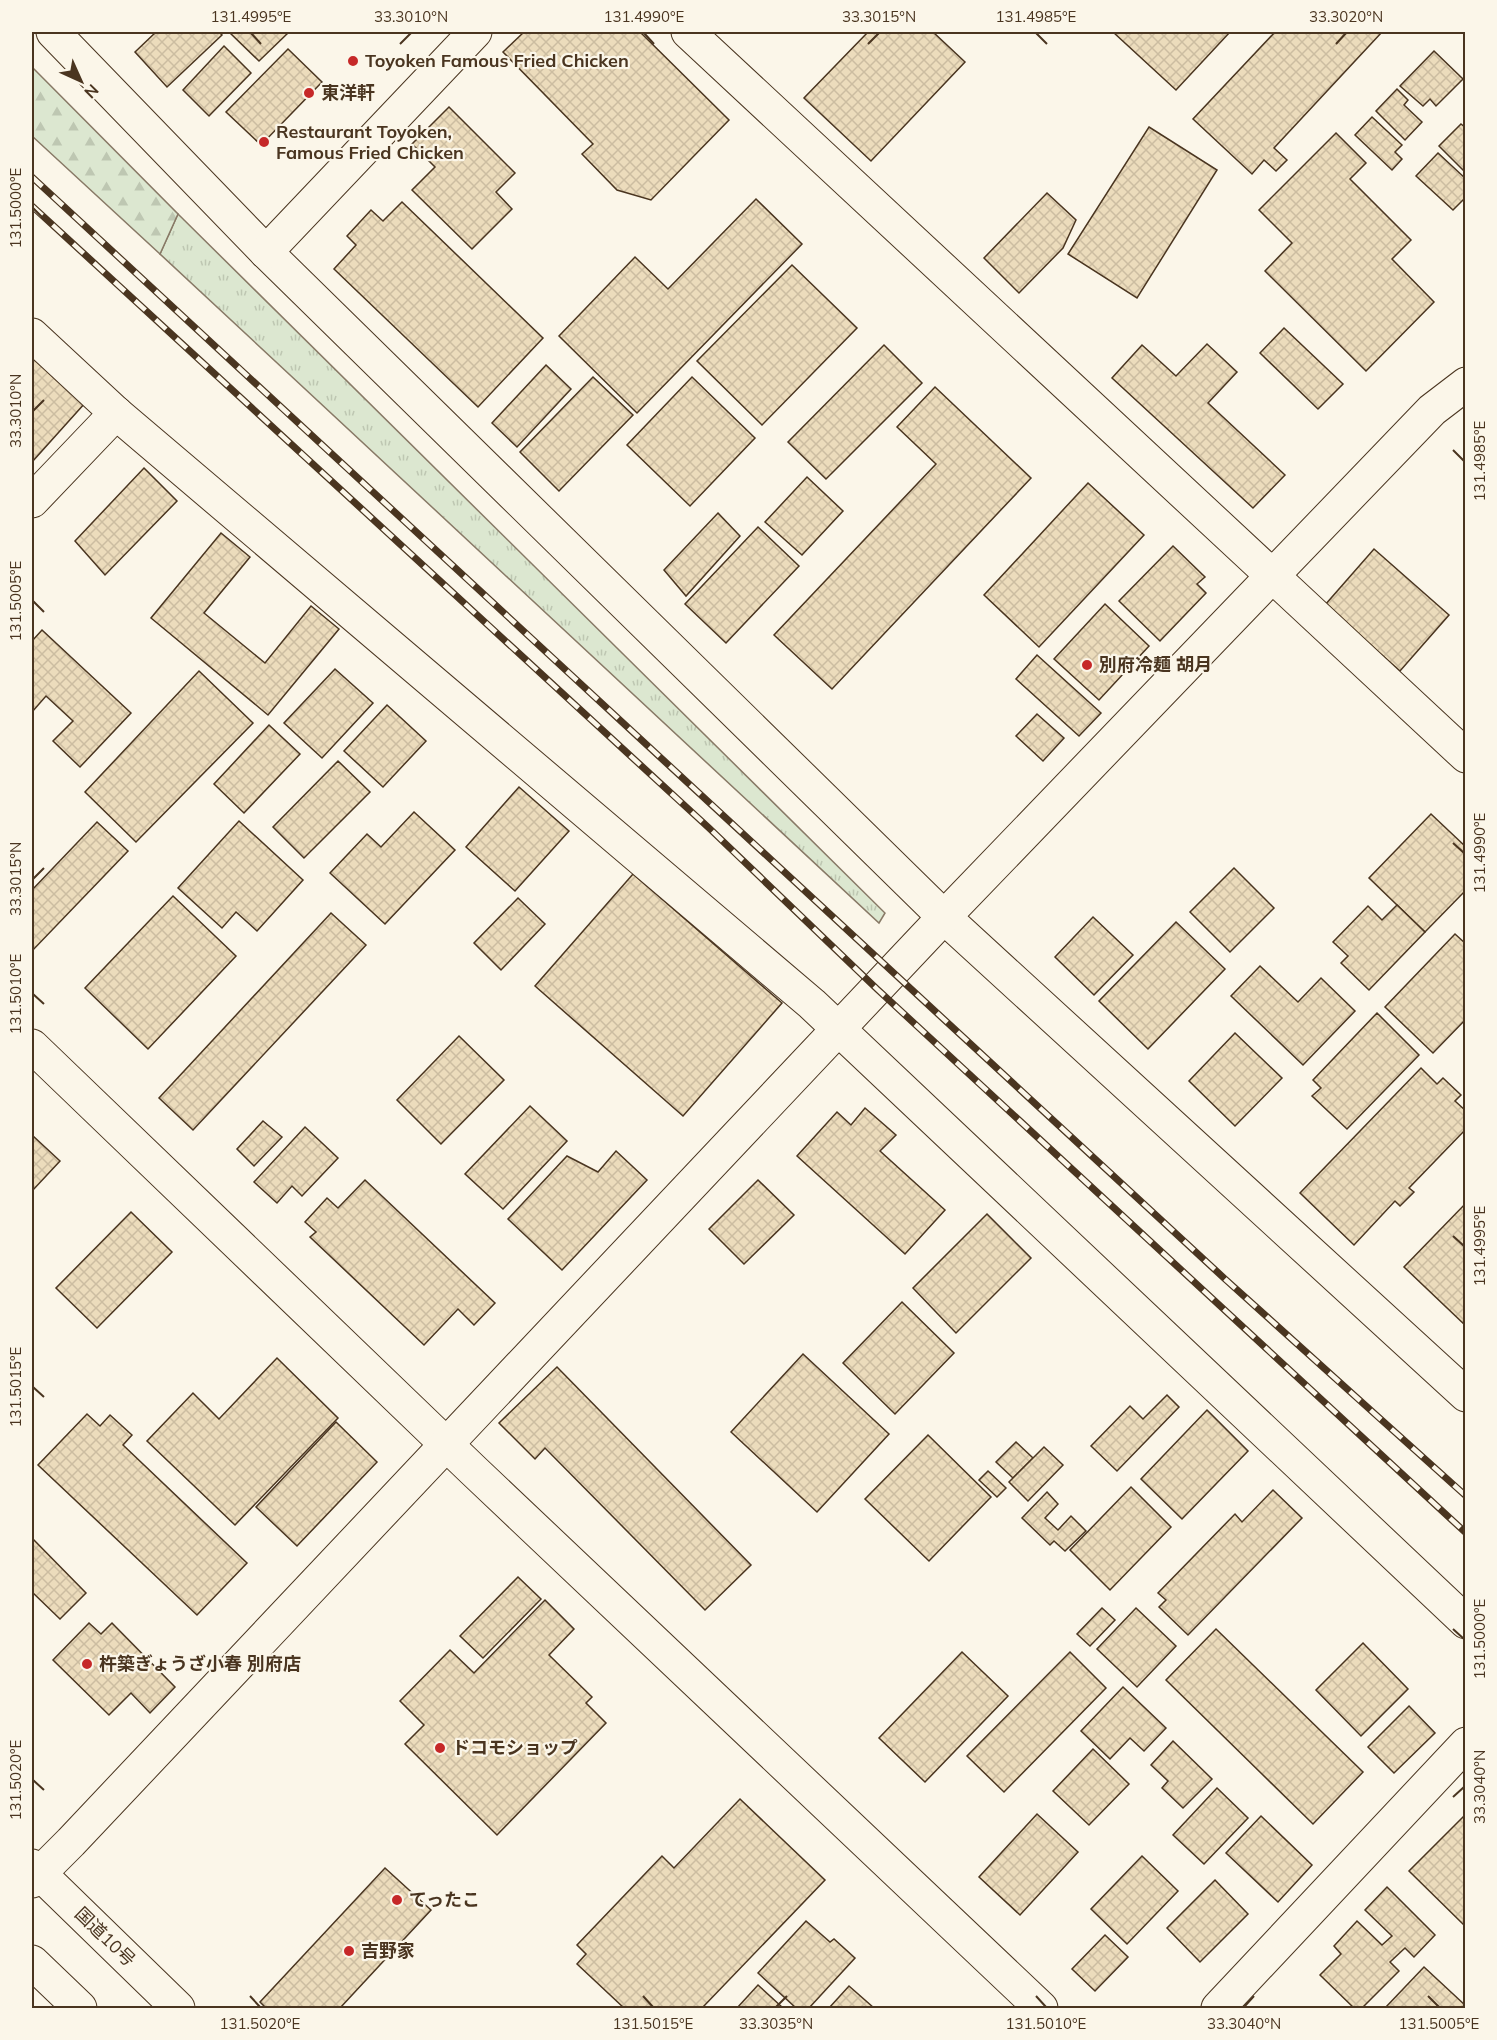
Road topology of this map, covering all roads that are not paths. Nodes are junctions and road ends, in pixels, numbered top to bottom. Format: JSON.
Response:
{"nodes":[{"id":1,"x":53,"y":32,"type":"edge"},
{"id":2,"x":475,"y":32,"type":"edge"},
{"id":3,"x":688,"y":32,"type":"edge"},
{"id":4,"x":266,"y":252,"type":"junction"},
{"id":5,"x":32,"y":336,"type":"edge"},
{"id":6,"x":1466,"y":384,"type":"edge"},
{"id":7,"x":116,"y":413,"type":"junction"},
{"id":8,"x":32,"y":501,"type":"edge"},
{"id":9,"x":1272,"y":576,"type":"junction"},
{"id":10,"x":1466,"y":756,"type":"edge"},
{"id":11,"x":944,"y":917,"type":"junction"},
{"id":12,"x":839,"y":1029,"type":"junction"},
{"id":13,"x":32,"y":1046,"type":"edge"},
{"id":14,"x":1466,"y":1395,"type":"edge"},
{"id":15,"x":446,"y":1444,"type":"junction"},
{"id":16,"x":1466,"y":1622,"type":"edge"},
{"id":17,"x":1466,"y":1744,"type":"edge"},
{"id":18,"x":34,"y":1874,"type":"edge"},
{"id":19,"x":32,"y":1962,"type":"edge"},
{"id":20,"x":80,"y":2008,"type":"edge"},
{"id":21,"x":178,"y":2008,"type":"edge"},
{"id":22,"x":1041,"y":2008,"type":"edge"},
{"id":23,"x":1218,"y":2008,"type":"edge"}],
"edges":[{"from":1,"to":4,"type":"main road"},
{"from":2,"to":4,"type":"main road"},
{"from":3,"to":9,"type":"main road"},
{"from":4,"to":11,"type":"main road"},
{"from":5,"to":7,"type":"main road"},
{"from":6,"to":9,"type":"main road"},
{"from":7,"to":8,"type":"main road"},
{"from":7,"to":12,"type":"main road"},
{"from":9,"to":10,"type":"main road"},
{"from":9,"to":11,"type":"main road"},
{"from":11,"to":12,"type":"main road"},
{"from":11,"to":14,"type":"main road"},
{"from":12,"to":15,"type":"main road"},
{"from":12,"to":16,"type":"main road"},
{"from":13,"to":15,"type":"main road"},
{"from":15,"to":18,"type":"main road"},
{"from":15,"to":22,"type":"main road"},
{"from":17,"to":23,"type":"main road"},
{"from":18,"to":21,"type":"main road","name":"国道10号"},
{"from":19,"to":20,"type":"main road"}]}
